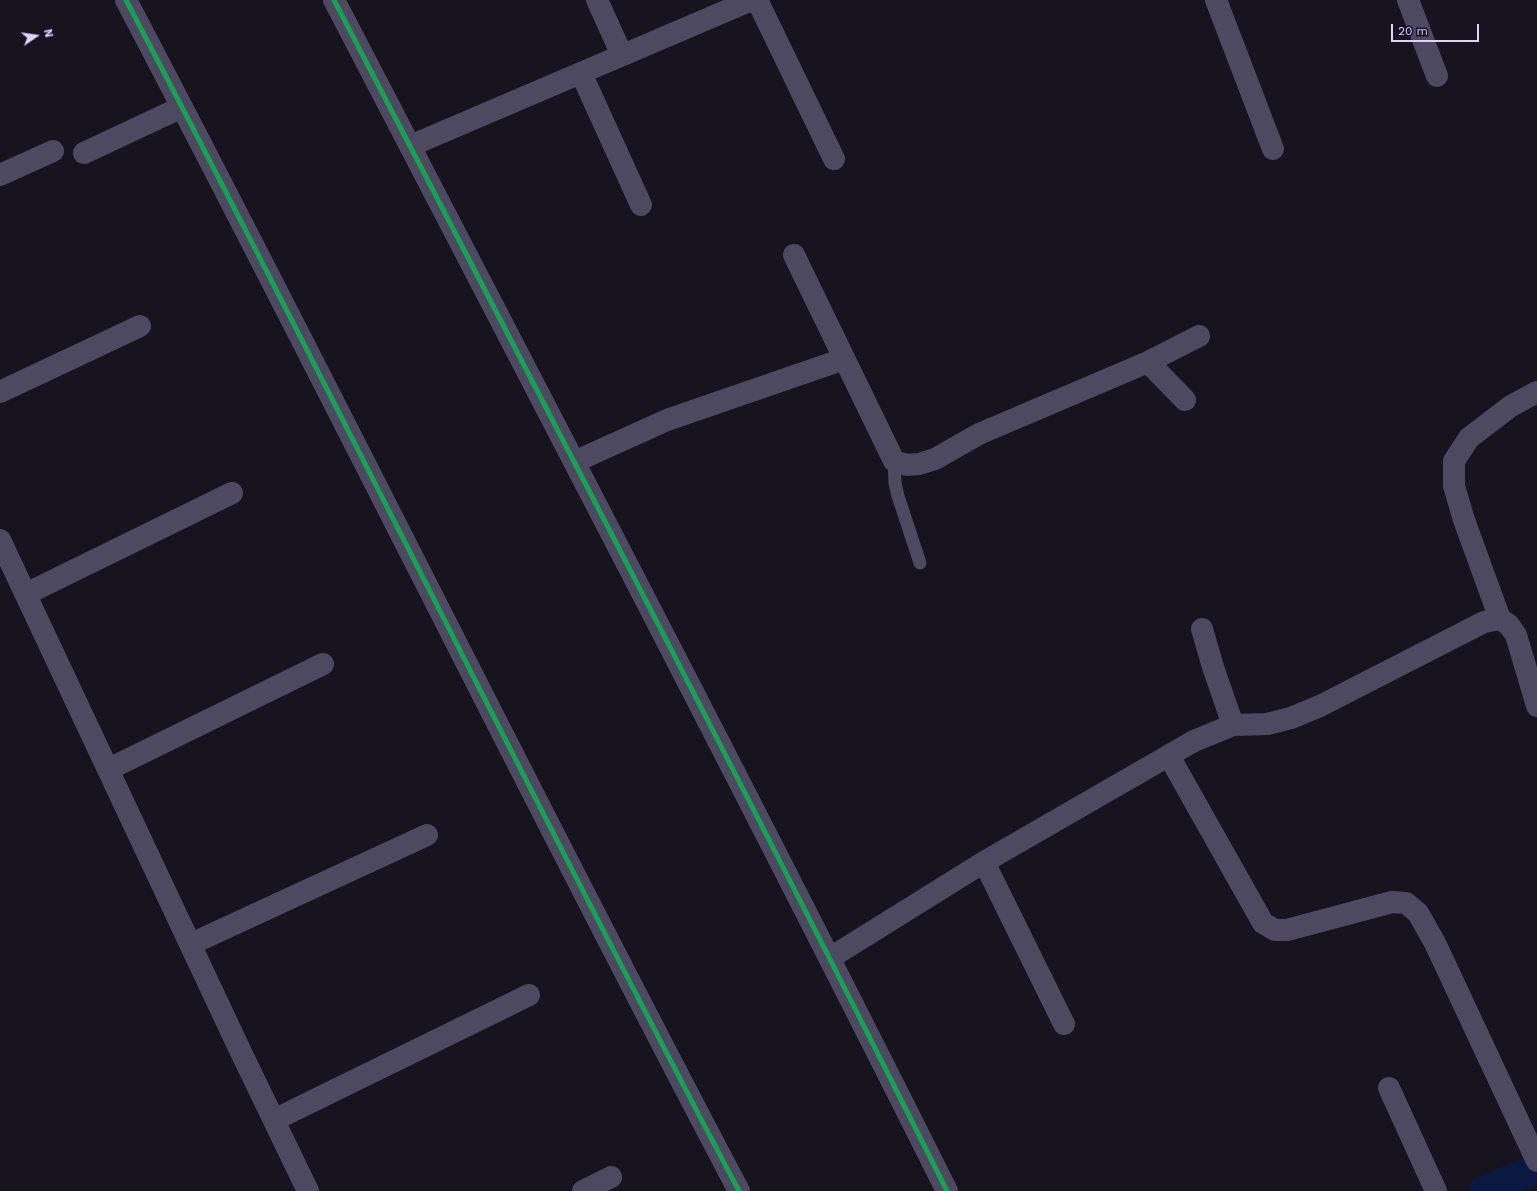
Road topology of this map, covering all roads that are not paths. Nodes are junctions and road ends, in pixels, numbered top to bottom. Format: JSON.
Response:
{"nodes":[{"id":1,"x":126,"y":0,"type":"edge"},
{"id":2,"x":334,"y":0,"type":"edge"},
{"id":3,"x":597,"y":0,"type":"edge"},
{"id":4,"x":1216,"y":0,"type":"edge"},
{"id":5,"x":1408,"y":0,"type":"edge"},
{"id":6,"x":622,"y":55,"type":"junction"},
{"id":7,"x":581,"y":73,"type":"junction"},
{"id":8,"x":1437,"y":76,"type":"dead end"},
{"id":9,"x":182,"y":107,"type":"junction"},
{"id":10,"x":410,"y":146,"type":"junction"},
{"id":11,"x":1273,"y":149,"type":"dead end"},
{"id":12,"x":53,"y":151,"type":"dead end"},
{"id":13,"x":84,"y":153,"type":"dead end"},
{"id":14,"x":834,"y":159,"type":"dead end"},
{"id":15,"x":0,"y":175,"type":"edge"},
{"id":16,"x":641,"y":205,"type":"dead end"},
{"id":17,"x":794,"y":255,"type":"dead end"},
{"id":18,"x":140,"y":326,"type":"dead end"},
{"id":19,"x":1199,"y":336,"type":"dead end"},
{"id":20,"x":844,"y":359,"type":"junction"},
{"id":21,"x":1148,"y":362,"type":"junction"},
{"id":22,"x":0,"y":392,"type":"edge"},
{"id":23,"x":1537,"y":392,"type":"edge"},
{"id":24,"x":1185,"y":400,"type":"dead end"},
{"id":25,"x":894,"y":461,"type":"junction"},
{"id":26,"x":574,"y":462,"type":"junction"},
{"id":27,"x":232,"y":493,"type":"dead end"},
{"id":28,"x":0,"y":540,"type":"edge"},
{"id":29,"x":920,"y":563,"type":"dead end"},
{"id":30,"x":26,"y":594,"type":"junction"},
{"id":31,"x":1500,"y":619,"type":"junction"},
{"id":32,"x":1202,"y":629,"type":"dead end"},
{"id":33,"x":323,"y":664,"type":"dead end"},
{"id":34,"x":1537,"y":706,"type":"edge"},
{"id":35,"x":1233,"y":725,"type":"junction"},
{"id":36,"x":1169,"y":756,"type":"junction"},
{"id":37,"x":109,"y":769,"type":"junction"},
{"id":38,"x":427,"y":835,"type":"dead end"},
{"id":39,"x":984,"y":862,"type":"junction"},
{"id":40,"x":191,"y":944,"type":"junction"},
{"id":41,"x":830,"y":958,"type":"junction"},
{"id":42,"x":529,"y":995,"type":"dead end"},
{"id":43,"x":1064,"y":1024,"type":"dead end"},
{"id":44,"x":1389,"y":1088,"type":"dead end"},
{"id":45,"x":274,"y":1120,"type":"junction"},
{"id":46,"x":1533,"y":1152,"type":"edge"},
{"id":47,"x":611,"y":1177,"type":"dead end"},
{"id":48,"x":308,"y":1191,"type":"edge"},
{"id":49,"x":583,"y":1191,"type":"edge"},
{"id":50,"x":739,"y":1191,"type":"edge"},
{"id":51,"x":948,"y":1191,"type":"edge"},
{"id":52,"x":1436,"y":1191,"type":"edge"}],
"edges":[{"from":1,"to":9,"type":"street"},
{"from":2,"to":10,"type":"street"},
{"from":3,"to":6,"type":"street"},
{"from":4,"to":11,"type":"street"},
{"from":5,"to":8,"type":"street"},
{"from":6,"to":7,"type":"street"},
{"from":6,"to":14,"type":"street"},
{"from":7,"to":10,"type":"street"},
{"from":7,"to":16,"type":"street"},
{"from":9,"to":13,"type":"street"},
{"from":9,"to":50,"type":"street"},
{"from":10,"to":26,"type":"street"},
{"from":12,"to":15,"type":"street"},
{"from":17,"to":20,"type":"street"},
{"from":18,"to":22,"type":"street"},
{"from":19,"to":21,"type":"street"},
{"from":20,"to":25,"type":"street"},
{"from":20,"to":26,"type":"street"},
{"from":21,"to":24,"type":"street"},
{"from":21,"to":25,"type":"street"},
{"from":23,"to":31,"type":"street"},
{"from":25,"to":29,"type":"lane"},
{"from":26,"to":41,"type":"street"},
{"from":27,"to":30,"type":"street"},
{"from":28,"to":30,"type":"street"},
{"from":30,"to":37,"type":"street"},
{"from":31,"to":34,"type":"street"},
{"from":31,"to":35,"type":"street"},
{"from":32,"to":35,"type":"street"},
{"from":33,"to":37,"type":"street"},
{"from":35,"to":36,"type":"street"},
{"from":36,"to":39,"type":"street"},
{"from":36,"to":46,"type":"street"},
{"from":37,"to":40,"type":"street"},
{"from":38,"to":40,"type":"street"},
{"from":39,"to":41,"type":"street"},
{"from":39,"to":43,"type":"street"},
{"from":40,"to":45,"type":"street"},
{"from":41,"to":51,"type":"street"},
{"from":42,"to":45,"type":"street"},
{"from":44,"to":52,"type":"street"},
{"from":45,"to":48,"type":"street"},
{"from":47,"to":49,"type":"street"}]}
